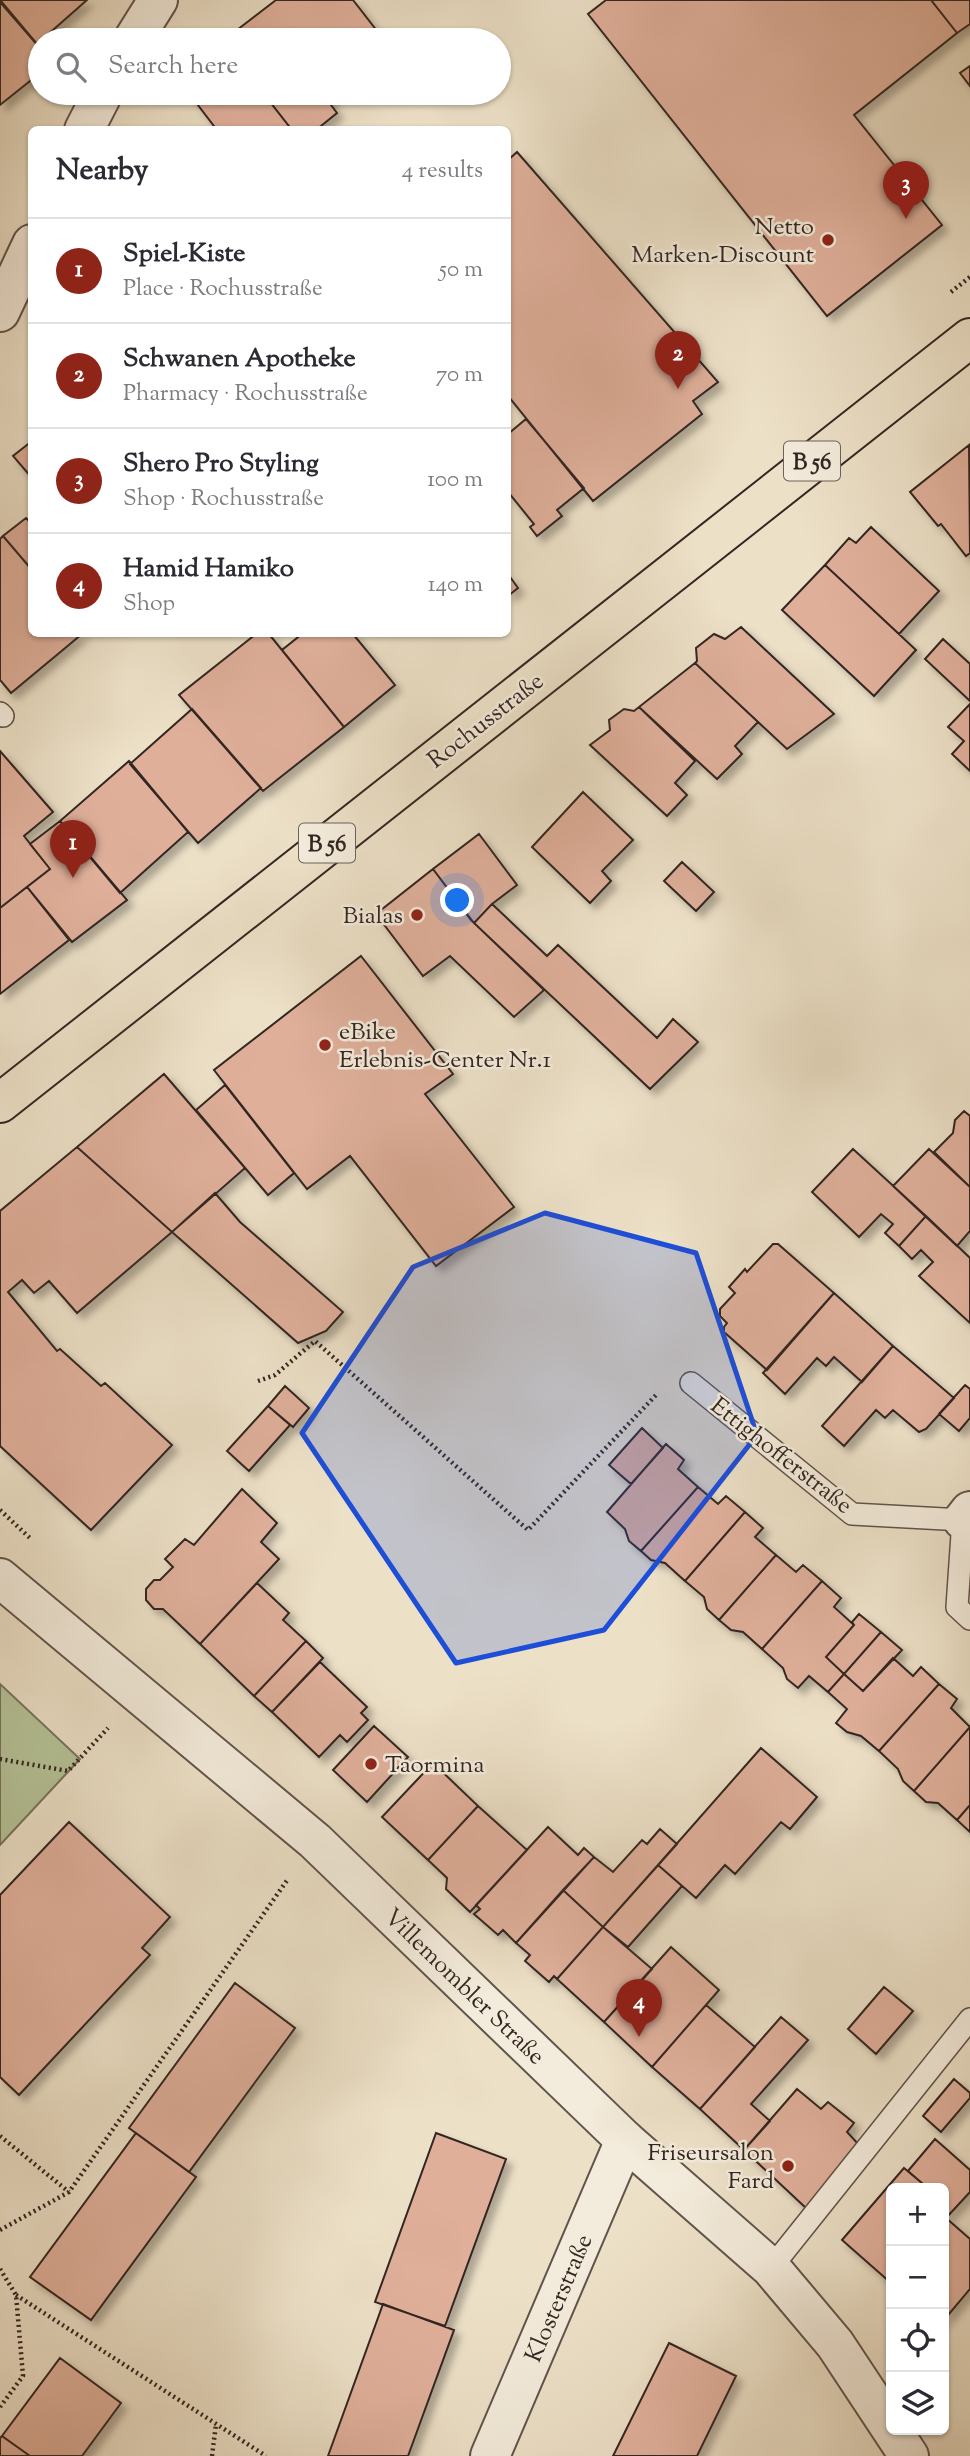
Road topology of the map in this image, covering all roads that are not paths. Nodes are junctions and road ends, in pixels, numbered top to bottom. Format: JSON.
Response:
{"nodes":[{"id":1,"x":158,"y":0,"type":"edge"},
{"id":2,"x":140,"y":28,"type":"edge"},
{"id":3,"x":97,"y":105,"type":"edge"},
{"id":4,"x":86,"y":126,"type":"edge"},
{"id":5,"x":28,"y":252,"type":"edge"},
{"id":6,"x":0,"y":312,"type":"edge"},
{"id":7,"x":970,"y":338,"type":"edge"},
{"id":8,"x":0,"y":1103,"type":"edge"},
{"id":9,"x":691,"y":1383,"type":"road end"},
{"id":10,"x":966,"y":1516,"type":"edge"},
{"id":11,"x":0,"y":1578,"type":"edge"},
{"id":12,"x":970,"y":1619,"type":"edge"},
{"id":13,"x":970,"y":2019,"type":"edge"},
{"id":14,"x":625,"y":2140,"type":"junction"},
{"id":15,"x":771,"y":2268,"type":"junction"},
{"id":16,"x":490,"y":2456,"type":"edge"},
{"id":17,"x":908,"y":2456,"type":"edge"}],
"edges":[{"from":1,"to":2,"type":"street"},
{"from":3,"to":4,"type":"street"},
{"from":5,"to":6,"type":"street"},
{"from":7,"to":8,"type":"main road","name":"Rochusstraße","number":"B 56"},
{"from":9,"to":10,"type":"lane","name":"Ettighofferstraße"},
{"from":10,"to":12,"type":"lane","name":"Ettighofferstraße"},
{"from":11,"to":14,"type":"street","name":"Villemombler Straße"},
{"from":13,"to":15,"type":"lane"},
{"from":14,"to":15,"type":"street","name":"Villemombler Straße"},
{"from":14,"to":16,"type":"street","name":"Klosterstraße"},
{"from":15,"to":17,"type":"street","name":"Villemombler Straße"}]}
